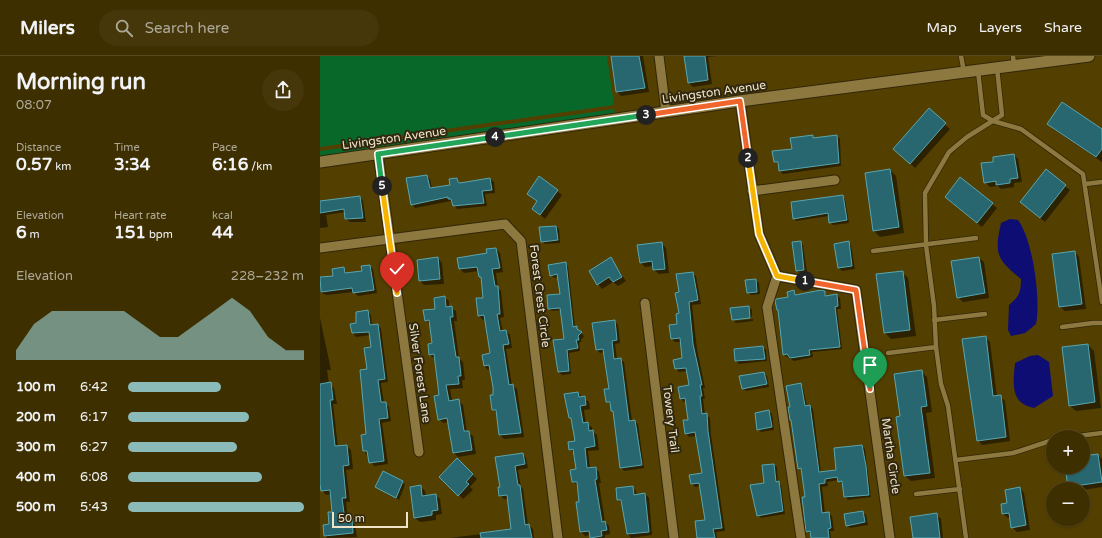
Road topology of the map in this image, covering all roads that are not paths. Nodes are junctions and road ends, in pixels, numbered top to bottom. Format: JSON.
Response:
{"nodes":[{"id":1,"x":659,"y":56,"type":"edge"},
{"id":2,"x":961,"y":56,"type":"edge"},
{"id":3,"x":1089,"y":56,"type":"edge"},
{"id":4,"x":1013,"y":61,"type":"edge"},
{"id":5,"x":997,"y":68,"type":"junction"},
{"id":6,"x":978,"y":70,"type":"junction"},
{"id":7,"x":964,"y":72,"type":"junction"},
{"id":8,"x":740,"y":101,"type":"junction"},
{"id":9,"x":666,"y":112,"type":"junction"},
{"id":10,"x":993,"y":121,"type":"junction"},
{"id":11,"x":378,"y":154,"type":"junction"},
{"id":12,"x":320,"y":162,"type":"edge"},
{"id":13,"x":835,"y":180,"type":"dead end"},
{"id":14,"x":1102,"y":182,"type":"edge"},
{"id":15,"x":1085,"y":184,"type":"junction"},
{"id":16,"x":752,"y":191,"type":"junction"},
{"id":17,"x":976,"y":238,"type":"dead end"},
{"id":18,"x":390,"y":240,"type":"junction"},
{"id":19,"x":926,"y":245,"type":"junction"},
{"id":20,"x":320,"y":248,"type":"edge"},
{"id":21,"x":873,"y":251,"type":"dead end"},
{"id":22,"x":777,"y":276,"type":"junction"},
{"id":23,"x":1102,"y":302,"type":"edge"},
{"id":24,"x":645,"y":303,"type":"dead end"},
{"id":25,"x":985,"y":314,"type":"dead end"},
{"id":26,"x":934,"y":320,"type":"junction"},
{"id":27,"x":1102,"y":323,"type":"edge"},
{"id":28,"x":1062,"y":327,"type":"dead end"},
{"id":29,"x":936,"y":347,"type":"junction"},
{"id":30,"x":888,"y":353,"type":"dead end"},
{"id":31,"x":1102,"y":433,"type":"edge"},
{"id":32,"x":1090,"y":434,"type":"edge"},
{"id":33,"x":1046,"y":442,"type":"edge"},
{"id":34,"x":419,"y":452,"type":"dead end"},
{"id":35,"x":956,"y":460,"type":"junction"},
{"id":36,"x":960,"y":489,"type":"junction"},
{"id":37,"x":916,"y":494,"type":"dead end"},
{"id":38,"x":558,"y":538,"type":"edge"},
{"id":39,"x":674,"y":538,"type":"edge"},
{"id":40,"x":801,"y":538,"type":"edge"},
{"id":41,"x":890,"y":538,"type":"edge"},
{"id":42,"x":966,"y":538,"type":"edge"}],
"edges":[{"from":1,"to":9,"type":"street"},
{"from":2,"to":7,"type":"lane"},
{"from":3,"to":4,"type":"street","name":"Livingston Avenue"},
{"from":4,"to":5,"type":"street","name":"Livingston Avenue"},
{"from":5,"to":6,"type":"street","name":"Livingston Avenue"},
{"from":5,"to":10,"type":"lane"},
{"from":6,"to":7,"type":"street","name":"Livingston Avenue"},
{"from":6,"to":10,"type":"lane"},
{"from":7,"to":8,"type":"street","name":"Livingston Avenue"},
{"from":8,"to":9,"type":"street","name":"Livingston Avenue"},
{"from":8,"to":16,"type":"street"},
{"from":9,"to":11,"type":"street","name":"Livingston Avenue"},
{"from":10,"to":15,"type":"lane"},
{"from":10,"to":19,"type":"lane"},
{"from":11,"to":12,"type":"street","name":"Livingston Avenue"},
{"from":11,"to":18,"type":"street","name":"Silver Forest Lane"},
{"from":13,"to":16,"type":"street"},
{"from":14,"to":15,"type":"lane"},
{"from":15,"to":23,"type":"lane"},
{"from":16,"to":22,"type":"street"},
{"from":17,"to":19,"type":"lane"},
{"from":18,"to":20,"type":"street","name":"Forest Crest Circle"},
{"from":18,"to":34,"type":"street","name":"Silver Forest Lane"},
{"from":18,"to":38,"type":"street","name":"Forest Crest Circle"},
{"from":19,"to":21,"type":"lane"},
{"from":19,"to":26,"type":"lane"},
{"from":22,"to":40,"type":"street"},
{"from":22,"to":41,"type":"street","name":"Martha Circle"},
{"from":24,"to":39,"type":"street","name":"Towery Trail"},
{"from":25,"to":26,"type":"lane"},
{"from":26,"to":29,"type":"lane"},
{"from":27,"to":28,"type":"lane"},
{"from":29,"to":30,"type":"lane"},
{"from":29,"to":35,"type":"lane"},
{"from":31,"to":32,"type":"lane"},
{"from":33,"to":35,"type":"lane"},
{"from":35,"to":36,"type":"lane"},
{"from":36,"to":37,"type":"lane"},
{"from":36,"to":42,"type":"lane"}]}
